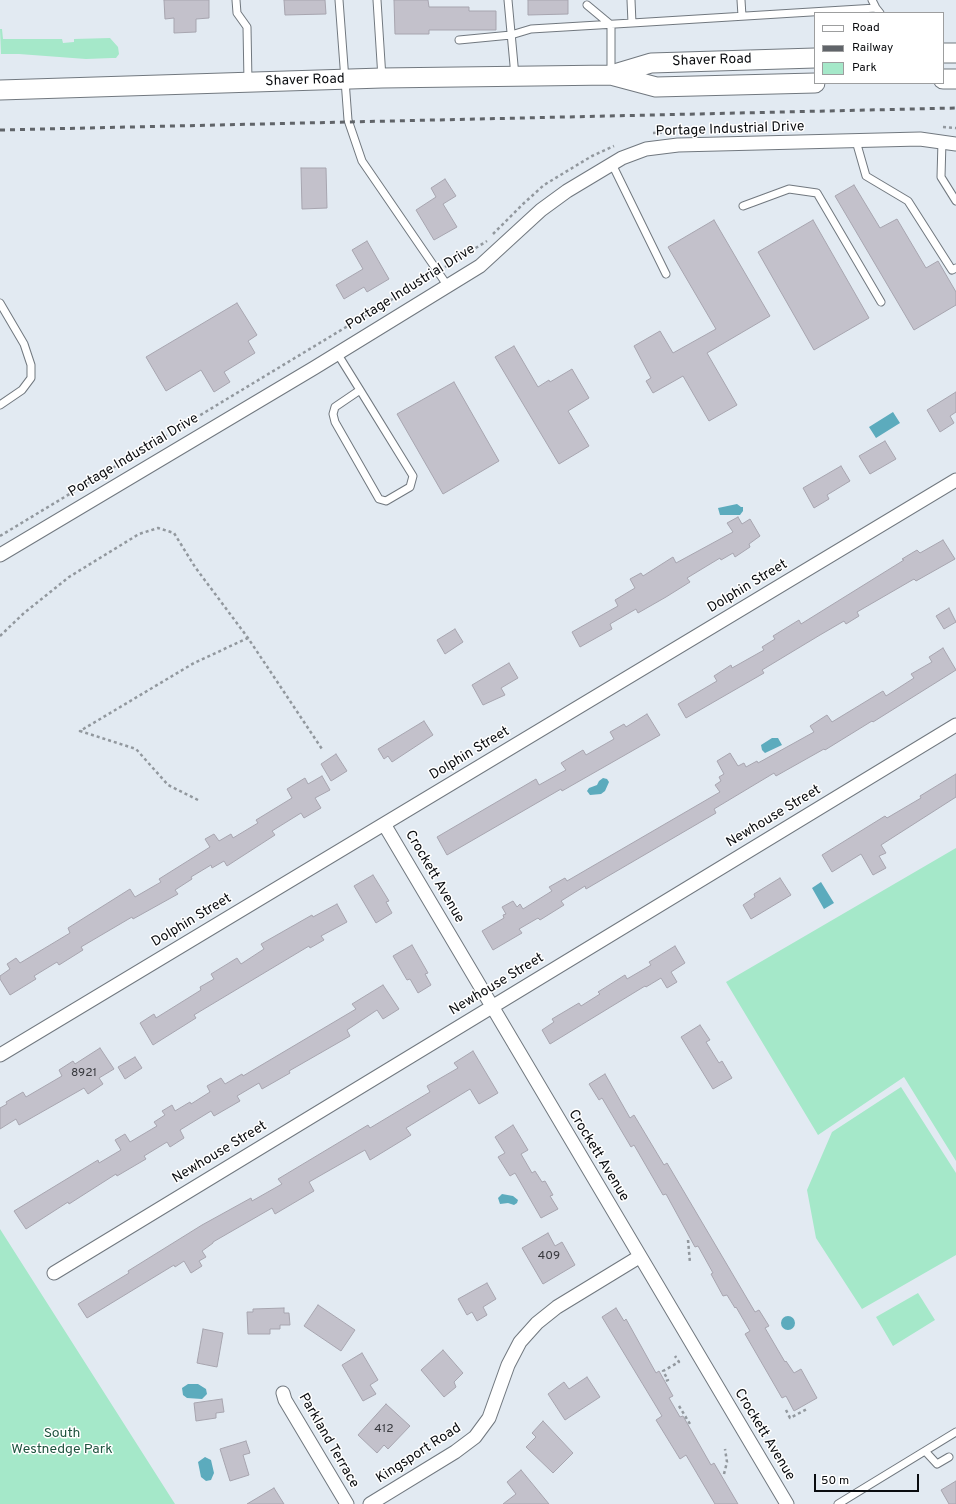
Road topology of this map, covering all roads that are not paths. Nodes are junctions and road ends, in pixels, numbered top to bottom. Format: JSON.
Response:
{"nodes":[{"id":1,"x":236,"y":0,"type":"edge"},
{"id":2,"x":339,"y":0,"type":"edge"},
{"id":3,"x":376,"y":0,"type":"edge"},
{"id":4,"x":508,"y":0,"type":"edge"},
{"id":5,"x":631,"y":0,"type":"edge"},
{"id":6,"x":741,"y":0,"type":"edge"},
{"id":7,"x":872,"y":0,"type":"edge"},
{"id":8,"x":587,"y":6,"type":"dead end"},
{"id":9,"x":878,"y":10,"type":"edge"},
{"id":10,"x":833,"y":12,"type":"edge"},
{"id":11,"x":814,"y":13,"type":"edge"},
{"id":12,"x":742,"y":16,"type":"junction"},
{"id":13,"x":632,"y":23,"type":"junction"},
{"id":14,"x":611,"y":24,"type":"junction"},
{"id":15,"x":511,"y":35,"type":"junction"},
{"id":16,"x":458,"y":40,"type":"dead end"},
{"id":17,"x":944,"y":53,"type":"edge"},
{"id":18,"x":956,"y":53,"type":"edge"},
{"id":19,"x":814,"y":58,"type":"edge"},
{"id":20,"x":611,"y":75,"type":"junction"},
{"id":21,"x":515,"y":77,"type":"junction"},
{"id":22,"x":382,"y":78,"type":"junction"},
{"id":23,"x":944,"y":79,"type":"edge"},
{"id":24,"x":956,"y":79,"type":"edge"},
{"id":25,"x":344,"y":80,"type":"junction"},
{"id":26,"x":248,"y":82,"type":"junction"},
{"id":27,"x":814,"y":83,"type":"edge"},
{"id":28,"x":0,"y":90,"type":"edge"},
{"id":29,"x":856,"y":141,"type":"junction"},
{"id":30,"x":942,"y":141,"type":"junction"},
{"id":31,"x":956,"y":144,"type":"edge"},
{"id":32,"x":612,"y":164,"type":"junction"},
{"id":33,"x":956,"y":201,"type":"edge"},
{"id":34,"x":743,"y":206,"type":"dead end"},
{"id":35,"x":956,"y":268,"type":"edge"},
{"id":36,"x":666,"y":274,"type":"dead end"},
{"id":37,"x":447,"y":286,"type":"junction"},
{"id":38,"x":881,"y":302,"type":"dead end"},
{"id":39,"x":0,"y":303,"type":"edge"},
{"id":40,"x":337,"y":353,"type":"junction"},
{"id":41,"x":360,"y":390,"type":"junction"},
{"id":42,"x":0,"y":405,"type":"edge"},
{"id":43,"x":956,"y":480,"type":"edge"},
{"id":44,"x":0,"y":555,"type":"edge"},
{"id":45,"x":956,"y":725,"type":"edge"},
{"id":46,"x":384,"y":824,"type":"junction"},
{"id":47,"x":491,"y":1007,"type":"junction"},
{"id":48,"x":0,"y":1055,"type":"edge"},
{"id":49,"x":639,"y":1257,"type":"junction"},
{"id":50,"x":54,"y":1273,"type":"dead end"},
{"id":51,"x":283,"y":1393,"type":"dead end"},
{"id":52,"x":956,"y":1432,"type":"edge"},
{"id":53,"x":925,"y":1451,"type":"junction"},
{"id":54,"x":949,"y":1457,"type":"dead end"},
{"id":55,"x":347,"y":1504,"type":"edge"},
{"id":56,"x":370,"y":1504,"type":"edge"},
{"id":57,"x":787,"y":1504,"type":"edge"},
{"id":58,"x":838,"y":1504,"type":"edge"}],
"edges":[{"from":1,"to":26,"type":"lane"},
{"from":2,"to":25,"type":"lane"},
{"from":3,"to":22,"type":"lane"},
{"from":4,"to":15,"type":"lane"},
{"from":5,"to":13,"type":"lane"},
{"from":6,"to":12,"type":"lane"},
{"from":7,"to":9,"type":"lane"},
{"from":8,"to":14,"type":"lane"},
{"from":9,"to":10,"type":"lane"},
{"from":11,"to":12,"type":"lane"},
{"from":12,"to":13,"type":"lane"},
{"from":13,"to":14,"type":"lane"},
{"from":14,"to":15,"type":"lane"},
{"from":14,"to":20,"type":"lane"},
{"from":15,"to":16,"type":"lane"},
{"from":15,"to":21,"type":"lane"},
{"from":17,"to":18,"type":"main road"},
{"from":19,"to":20,"type":"main road","name":"Shaver Road"},
{"from":20,"to":21,"type":"main road","name":"Shaver Road"},
{"from":20,"to":27,"type":"main road","name":"Shaver Road"},
{"from":21,"to":22,"type":"main road","name":"Shaver Road"},
{"from":22,"to":25,"type":"main road","name":"Shaver Road"},
{"from":23,"to":24,"type":"main road"},
{"from":25,"to":26,"type":"main road","name":"Shaver Road"},
{"from":25,"to":37,"type":"lane"},
{"from":26,"to":28,"type":"main road","name":"Shaver Road"},
{"from":29,"to":30,"type":"street","name":"Portage Industrial Drive"},
{"from":29,"to":32,"type":"street","name":"Portage Industrial Drive"},
{"from":29,"to":35,"type":"lane"},
{"from":30,"to":31,"type":"street","name":"Portage Industrial Drive"},
{"from":30,"to":33,"type":"lane"},
{"from":32,"to":36,"type":"lane"},
{"from":32,"to":37,"type":"street","name":"Portage Industrial Drive"},
{"from":34,"to":38,"type":"lane"},
{"from":37,"to":40,"type":"street","name":"Portage Industrial Drive"},
{"from":39,"to":42,"type":"lane"},
{"from":40,"to":41,"type":"lane"},
{"from":40,"to":44,"type":"street","name":"Portage Industrial Drive"},
{"from":41,"to":41,"type":"lane"},
{"from":43,"to":46,"type":"street","name":"Dolphin Street"},
{"from":45,"to":47,"type":"street","name":"Newhouse Street"},
{"from":46,"to":47,"type":"street","name":"Crockett Avenue"},
{"from":46,"to":48,"type":"street","name":"Dolphin Street"},
{"from":47,"to":49,"type":"street","name":"Crockett Avenue"},
{"from":47,"to":50,"type":"street","name":"Newhouse Street"},
{"from":49,"to":56,"type":"street","name":"Kingsport Road"},
{"from":49,"to":57,"type":"street","name":"Crockett Avenue"},
{"from":51,"to":55,"type":"street","name":"Parkland Terrace"},
{"from":52,"to":53,"type":"lane"},
{"from":53,"to":54,"type":"lane"},
{"from":53,"to":58,"type":"lane"}]}
